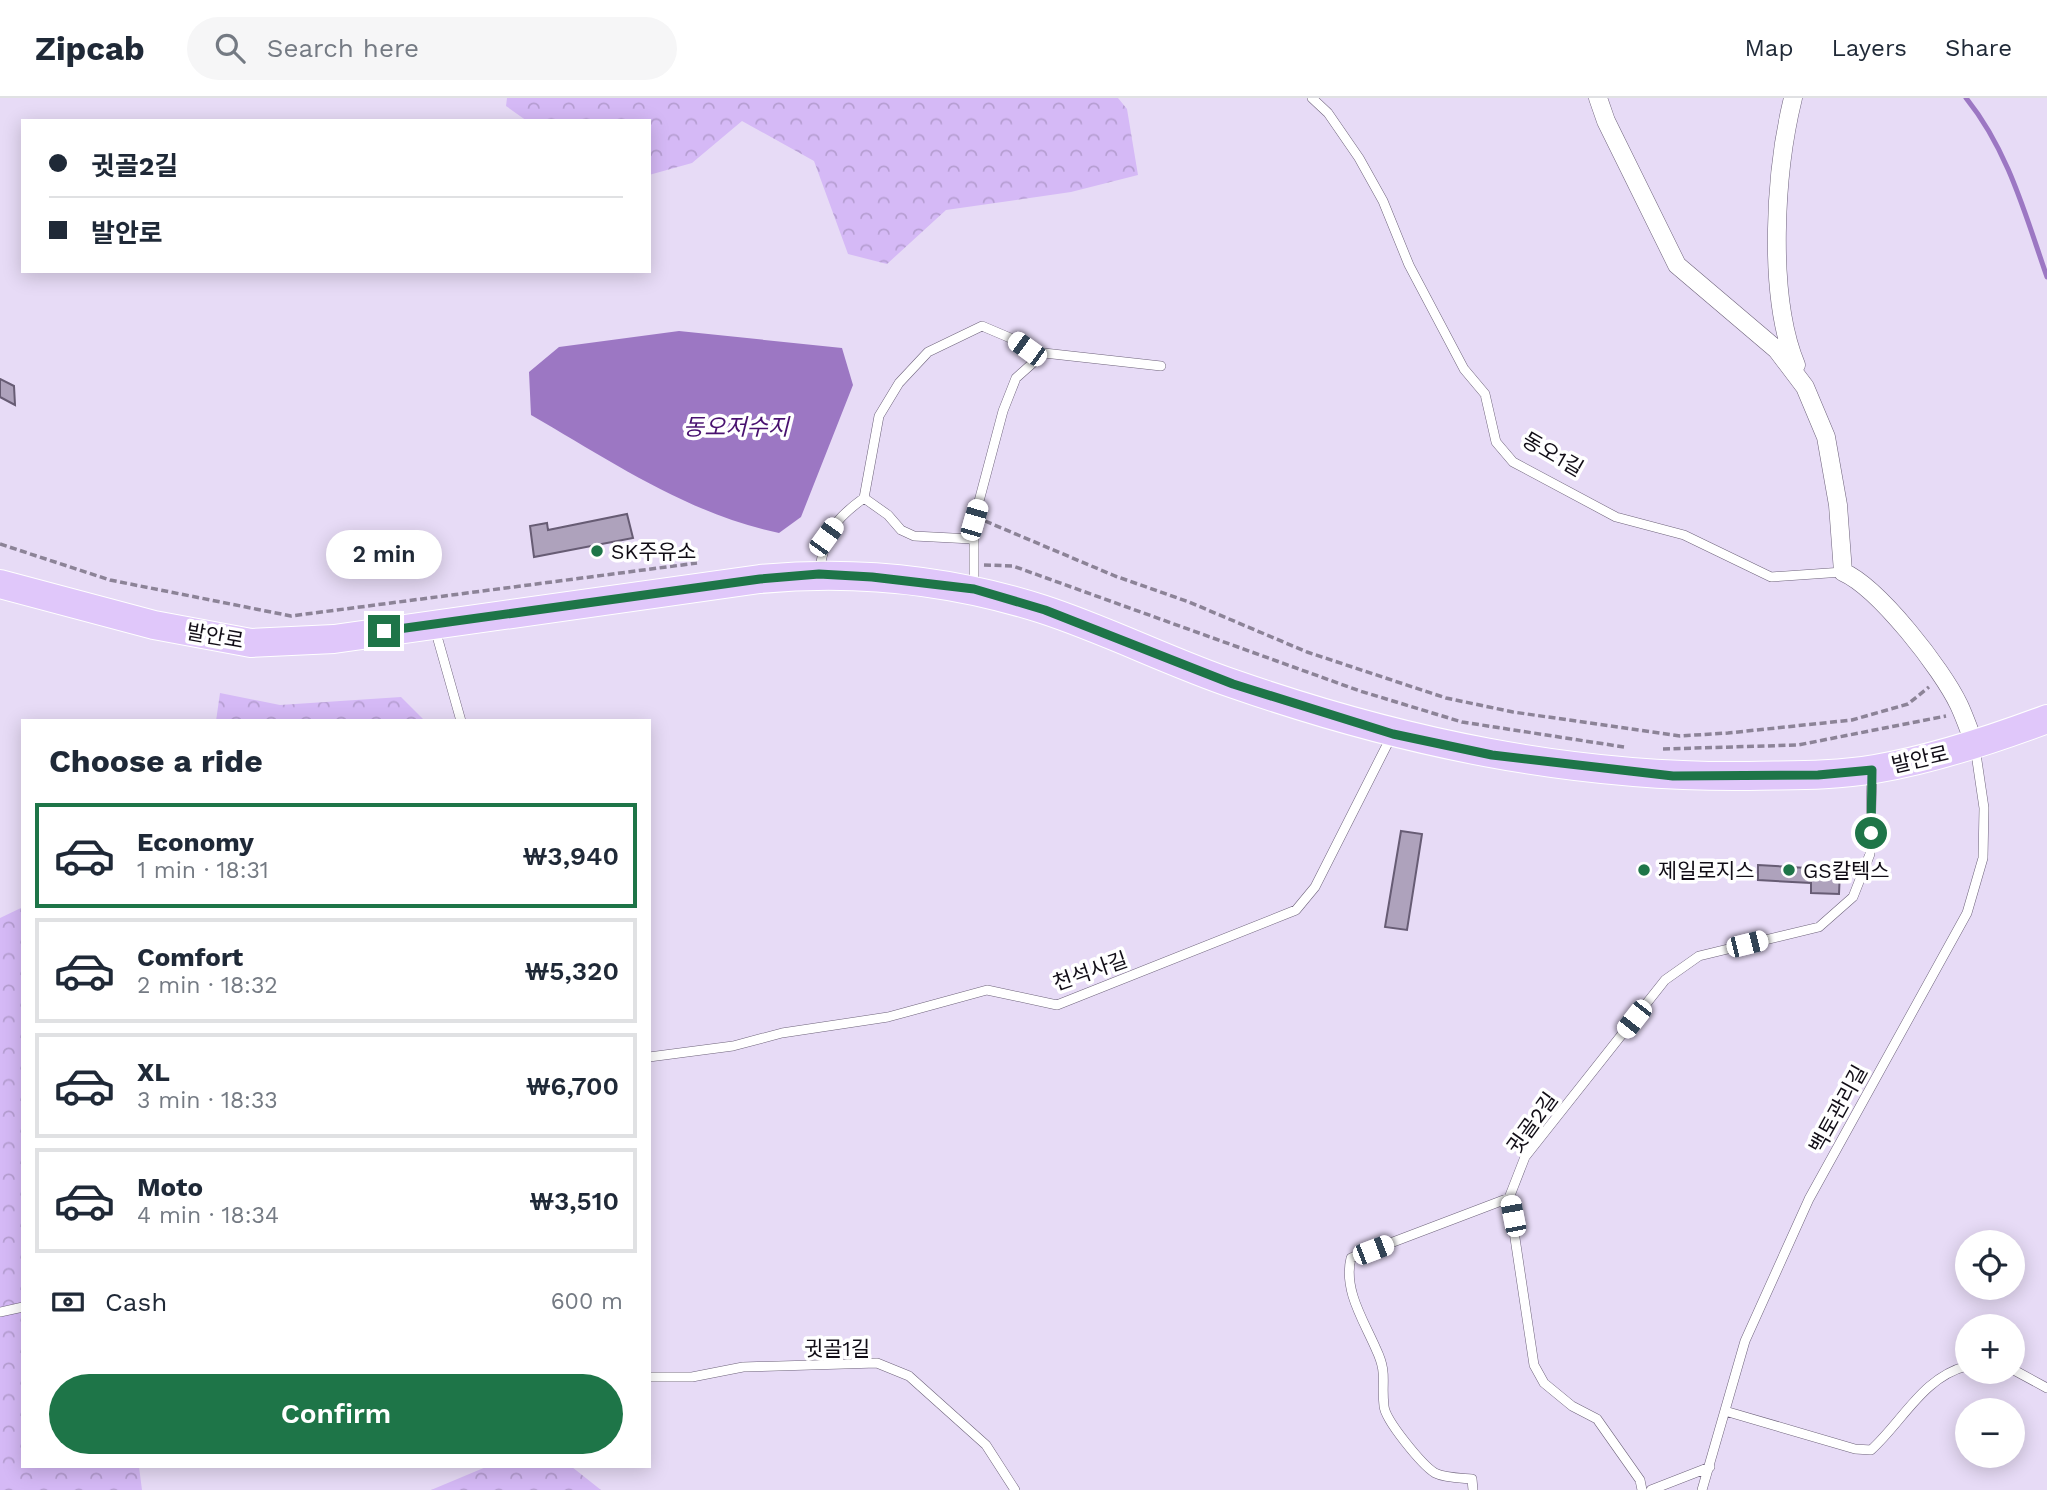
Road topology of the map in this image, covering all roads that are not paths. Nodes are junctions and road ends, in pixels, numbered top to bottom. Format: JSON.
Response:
{"nodes":[{"id":1,"x":1312,"y":98,"type":"edge"},
{"id":2,"x":1598,"y":98,"type":"edge"},
{"id":3,"x":1793,"y":98,"type":"edge"},
{"id":4,"x":1038,"y":357,"type":"junction"},
{"id":5,"x":1161,"y":366,"type":"dead end"},
{"id":6,"x":1805,"y":387,"type":"junction"},
{"id":7,"x":864,"y":498,"type":"junction"},
{"id":8,"x":972,"y":539,"type":"junction"},
{"id":9,"x":1843,"y":572,"type":"junction"},
{"id":10,"x":819,"y":574,"type":"junction"},
{"id":11,"x":974,"y":577,"type":"junction"},
{"id":12,"x":0,"y":584,"type":"edge"},
{"id":13,"x":434,"y":624,"type":"junction"},
{"id":14,"x":460,"y":719,"type":"edge"},
{"id":15,"x":2047,"y":719,"type":"edge"},
{"id":16,"x":1393,"y":734,"type":"junction"},
{"id":17,"x":1975,"y":746,"type":"junction"},
{"id":18,"x":1872,"y":770,"type":"junction"},
{"id":19,"x":651,"y":1058,"type":"edge"},
{"id":20,"x":1509,"y":1198,"type":"junction"},
{"id":21,"x":21,"y":1307,"type":"edge"},
{"id":22,"x":0,"y":1312,"type":"edge"},
{"id":23,"x":1955,"y":1369,"type":"edge"},
{"id":24,"x":2025,"y":1376,"type":"edge"},
{"id":25,"x":651,"y":1377,"type":"edge"},
{"id":26,"x":2047,"y":1388,"type":"edge"},
{"id":27,"x":1724,"y":1411,"type":"junction"},
{"id":28,"x":1710,"y":1467,"type":"junction"},
{"id":29,"x":1015,"y":1490,"type":"edge"},
{"id":30,"x":1473,"y":1490,"type":"edge"},
{"id":31,"x":1642,"y":1490,"type":"edge"},
{"id":32,"x":1651,"y":1490,"type":"edge"},
{"id":33,"x":1703,"y":1490,"type":"edge"}],
"edges":[{"from":1,"to":9,"type":"lane","name":"동오1길"},
{"from":2,"to":6,"type":"street"},
{"from":3,"to":6,"type":"street"},
{"from":4,"to":5,"type":"lane"},
{"from":4,"to":7,"type":"lane"},
{"from":4,"to":8,"type":"lane"},
{"from":6,"to":9,"type":"street"},
{"from":7,"to":8,"type":"lane"},
{"from":7,"to":10,"type":"lane"},
{"from":8,"to":11,"type":"lane"},
{"from":9,"to":17,"type":"street"},
{"from":10,"to":11,"type":"main road","name":"발안로"},
{"from":10,"to":13,"type":"main road","name":"발안로"},
{"from":11,"to":16,"type":"main road","name":"발안로"},
{"from":12,"to":13,"type":"main road","name":"발안로"},
{"from":13,"to":14,"type":"lane"},
{"from":15,"to":17,"type":"main road","name":"발안로"},
{"from":16,"to":18,"type":"main road","name":"발안로"},
{"from":16,"to":19,"type":"lane","name":"천석사길"},
{"from":17,"to":18,"type":"main road","name":"발안로"},
{"from":17,"to":27,"type":"lane","name":"백토관리길"},
{"from":18,"to":20,"type":"lane","name":"귓골2길"},
{"from":20,"to":30,"type":"lane"},
{"from":20,"to":31,"type":"lane"},
{"from":21,"to":22,"type":"lane"},
{"from":23,"to":27,"type":"lane"},
{"from":24,"to":26,"type":"lane"},
{"from":25,"to":29,"type":"lane","name":"귓골1길"},
{"from":27,"to":28,"type":"lane","name":"백토관리길"},
{"from":28,"to":32,"type":"lane"},
{"from":28,"to":33,"type":"lane","name":"백토관리길"}]}
